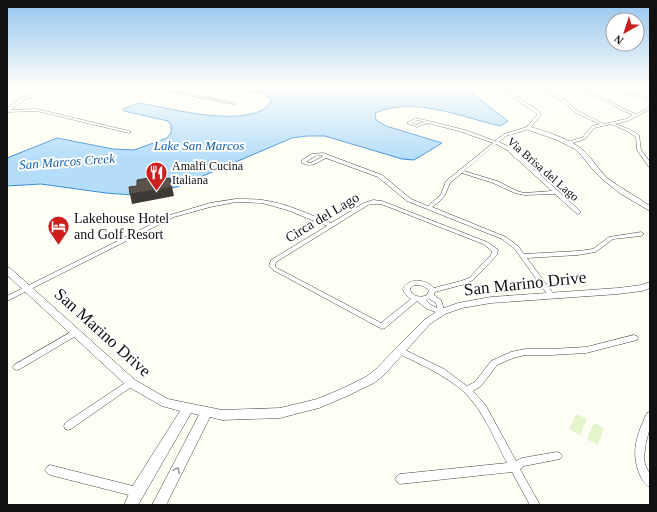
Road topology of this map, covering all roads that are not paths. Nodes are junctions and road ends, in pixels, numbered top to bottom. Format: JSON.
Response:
{"nodes":[{"id":1,"x":41,"y":111,"type":"edge"},
{"id":2,"x":536,"y":111,"type":"edge"},
{"id":3,"x":575,"y":111,"type":"edge"},
{"id":4,"x":623,"y":111,"type":"edge"},
{"id":5,"x":645,"y":111,"type":"edge"},
{"id":6,"x":636,"y":115,"type":"junction"},
{"id":7,"x":426,"y":123,"type":"dead end"},
{"id":8,"x":611,"y":123,"type":"junction"},
{"id":9,"x":602,"y":124,"type":"junction"},
{"id":10,"x":528,"y":128,"type":"junction"},
{"id":11,"x":129,"y":132,"type":"dead end"},
{"id":12,"x":497,"y":142,"type":"junction"},
{"id":13,"x":569,"y":144,"type":"junction"},
{"id":14,"x":326,"y":156,"type":"dead end"},
{"id":15,"x":650,"y":165,"type":"edge"},
{"id":16,"x":461,"y":170,"type":"junction"},
{"id":17,"x":556,"y":192,"type":"junction"},
{"id":18,"x":428,"y":208,"type":"junction"},
{"id":19,"x":650,"y":209,"type":"edge"},
{"id":20,"x":578,"y":212,"type":"dead end"},
{"id":21,"x":330,"y":225,"type":"junction"},
{"id":22,"x":641,"y":234,"type":"dead end"},
{"id":23,"x":523,"y":256,"type":"junction"},
{"id":24,"x":7,"y":270,"type":"edge"},
{"id":25,"x":650,"y":285,"type":"edge"},
{"id":26,"x":28,"y":288,"type":"junction"},
{"id":27,"x":431,"y":294,"type":"junction"},
{"id":28,"x":552,"y":296,"type":"junction"},
{"id":29,"x":7,"y":299,"type":"edge"},
{"id":30,"x":418,"y":299,"type":"junction"},
{"id":31,"x":442,"y":312,"type":"junction"},
{"id":32,"x":76,"y":332,"type":"junction"},
{"id":33,"x":634,"y":338,"type":"dead end"},
{"id":34,"x":400,"y":350,"type":"junction"},
{"id":35,"x":17,"y":367,"type":"dead end"},
{"id":36,"x":131,"y":382,"type":"junction"},
{"id":37,"x":467,"y":390,"type":"junction"},
{"id":38,"x":187,"y":409,"type":"junction"},
{"id":39,"x":206,"y":413,"type":"junction"},
{"id":40,"x":650,"y":416,"type":"edge"},
{"id":41,"x":68,"y":426,"type":"dead end"},
{"id":42,"x":557,"y":456,"type":"dead end"},
{"id":43,"x":515,"y":467,"type":"junction"},
{"id":44,"x":50,"y":470,"type":"dead end"},
{"id":45,"x":400,"y":479,"type":"dead end"},
{"id":46,"x":650,"y":482,"type":"edge"},
{"id":47,"x":137,"y":492,"type":"junction"},
{"id":48,"x":132,"y":505,"type":"edge"},
{"id":49,"x":159,"y":505,"type":"edge"},
{"id":50,"x":535,"y":505,"type":"edge"}],
"edges":[{"from":1,"to":11,"type":"street"},
{"from":2,"to":10,"type":"street"},
{"from":3,"to":9,"type":"street"},
{"from":4,"to":6,"type":"street"},
{"from":5,"to":6,"type":"street"},
{"from":6,"to":8,"type":"street"},
{"from":7,"to":12,"type":"street","name":"Via Brisa del Lago"},
{"from":8,"to":9,"type":"street"},
{"from":8,"to":15,"type":"street"},
{"from":9,"to":13,"type":"street"},
{"from":10,"to":12,"type":"street"},
{"from":10,"to":13,"type":"street"},
{"from":12,"to":16,"type":"street"},
{"from":12,"to":17,"type":"street","name":"Via Brisa del Lago"},
{"from":13,"to":19,"type":"street"},
{"from":14,"to":18,"type":"street"},
{"from":16,"to":17,"type":"street"},
{"from":16,"to":18,"type":"street"},
{"from":17,"to":20,"type":"street","name":"Via Brisa del Lago"},
{"from":18,"to":23,"type":"street"},
{"from":21,"to":26,"type":"street"},
{"from":21,"to":27,"type":"street","name":"Circa del Lago"},
{"from":21,"to":30,"type":"street","name":"Circa del Lago"},
{"from":22,"to":23,"type":"street"},
{"from":23,"to":28,"type":"street"},
{"from":24,"to":26,"type":"street","name":"San Marino Drive"},
{"from":25,"to":28,"type":"street","name":"San Marino Drive"},
{"from":26,"to":29,"type":"street"},
{"from":26,"to":32,"type":"street","name":"San Marino Drive"},
{"from":27,"to":30,"type":"street","name":"Circa del Lago"},
{"from":27,"to":30,"type":"street"},
{"from":27,"to":31,"type":"street"},
{"from":28,"to":31,"type":"street","name":"San Marino Drive"},
{"from":30,"to":31,"type":"street"},
{"from":31,"to":34,"type":"street","name":"San Marino Drive"},
{"from":32,"to":35,"type":"street"},
{"from":32,"to":36,"type":"street","name":"San Marino Drive"},
{"from":33,"to":37,"type":"street"},
{"from":34,"to":37,"type":"street"},
{"from":34,"to":39,"type":"street","name":"San Marino Drive"},
{"from":36,"to":38,"type":"street","name":"San Marino Drive"},
{"from":36,"to":41,"type":"street"},
{"from":37,"to":43,"type":"street"},
{"from":38,"to":39,"type":"street","name":"San Marino Drive"},
{"from":38,"to":47,"type":"street"},
{"from":49,"to":39,"type":"street","one_way":true},
{"from":40,"to":46,"type":"street"},
{"from":42,"to":43,"type":"street"},
{"from":43,"to":45,"type":"street"},
{"from":43,"to":50,"type":"street"},
{"from":44,"to":47,"type":"street"},
{"from":47,"to":48,"type":"street"}]}
